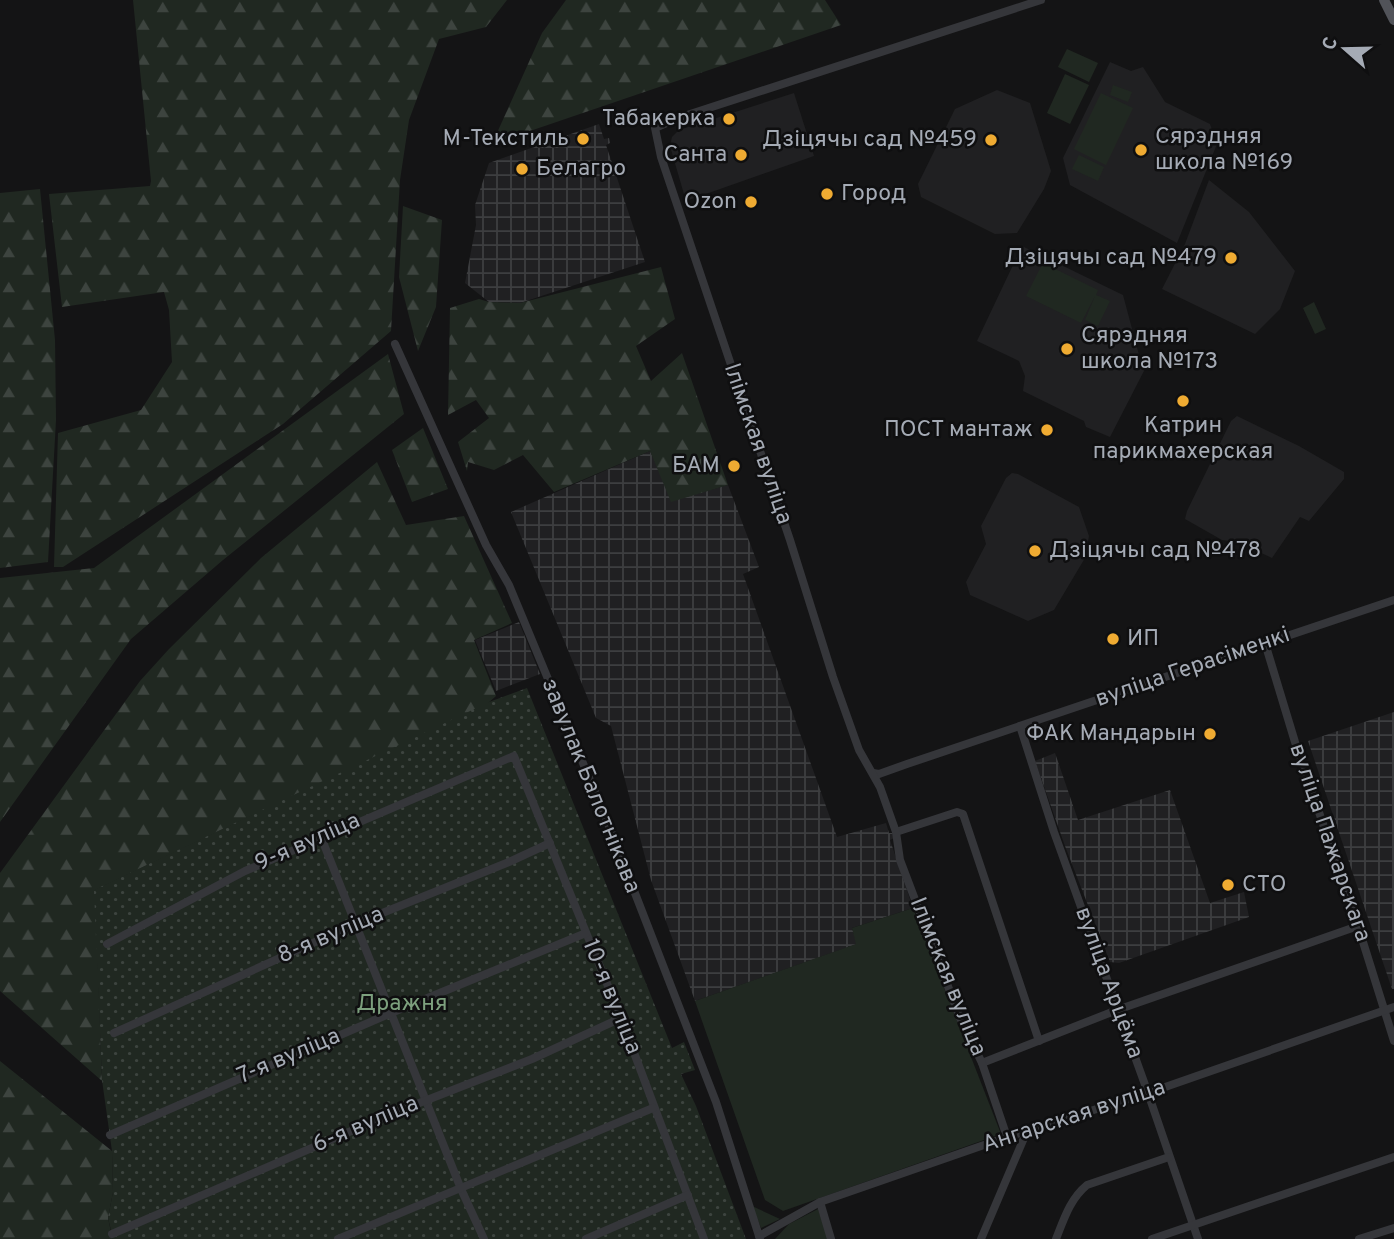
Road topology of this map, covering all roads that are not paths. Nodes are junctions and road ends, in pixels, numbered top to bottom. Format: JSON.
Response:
{"nodes":[{"id":1,"x":1041,"y":0,"type":"edge"},
{"id":2,"x":1384,"y":0,"type":"edge"},
{"id":3,"x":1394,"y":20,"type":"edge"},
{"id":4,"x":395,"y":344,"type":"dead end"},
{"id":5,"x":1394,"y":600,"type":"edge"},
{"id":6,"x":1265,"y":643,"type":"junction"},
{"id":7,"x":1020,"y":726,"type":"junction"},
{"id":8,"x":514,"y":756,"type":"joint"},
{"id":9,"x":873,"y":773,"type":"junction"},
{"id":10,"x":896,"y":832,"type":"junction"},
{"id":11,"x":321,"y":837,"type":"junction"},
{"id":12,"x":550,"y":843,"type":"junction"},
{"id":13,"x":355,"y":924,"type":"junction"},
{"id":14,"x":1358,"y":926,"type":"junction"},
{"id":15,"x":586,"y":933,"type":"junction"},
{"id":16,"x":107,"y":944,"type":"dead end"},
{"id":17,"x":1394,"y":1007,"type":"edge"},
{"id":18,"x":1117,"y":1010,"type":"junction"},
{"id":19,"x":1385,"y":1010,"type":"junction"},
{"id":20,"x":391,"y":1013,"type":"junction"},
{"id":21,"x":621,"y":1018,"type":"junction"},
{"id":22,"x":114,"y":1033,"type":"dead end"},
{"id":23,"x":1039,"y":1041,"type":"junction"},
{"id":24,"x":1394,"y":1041,"type":"edge"},
{"id":25,"x":982,"y":1063,"type":"junction"},
{"id":26,"x":1148,"y":1093,"type":"junction"},
{"id":27,"x":426,"y":1100,"type":"junction"},
{"id":28,"x":653,"y":1108,"type":"junction"},
{"id":29,"x":1027,"y":1131,"type":"junction"},
{"id":30,"x":110,"y":1135,"type":"dead end"},
{"id":31,"x":1007,"y":1137,"type":"junction"},
{"id":32,"x":1169,"y":1157,"type":"junction"},
{"id":33,"x":1394,"y":1157,"type":"edge"},
{"id":34,"x":461,"y":1189,"type":"junction"},
{"id":35,"x":688,"y":1195,"type":"junction"},
{"id":36,"x":820,"y":1202,"type":"junction"},
{"id":37,"x":1193,"y":1224,"type":"junction"},
{"id":38,"x":1394,"y":1228,"type":"edge"},
{"id":39,"x":112,"y":1234,"type":"dead end"},
{"id":40,"x":759,"y":1237,"type":"edge"},
{"id":41,"x":338,"y":1239,"type":"edge"},
{"id":42,"x":484,"y":1239,"type":"edge"},
{"id":43,"x":586,"y":1239,"type":"edge"},
{"id":44,"x":704,"y":1239,"type":"edge"},
{"id":45,"x":831,"y":1239,"type":"edge"},
{"id":46,"x":981,"y":1239,"type":"edge"},
{"id":47,"x":1056,"y":1239,"type":"edge"},
{"id":48,"x":1152,"y":1239,"type":"edge"},
{"id":49,"x":1198,"y":1239,"type":"edge"},
{"id":50,"x":1359,"y":1239,"type":"edge"}],
"edges":[{"from":1,"to":9,"type":"street","name":"Ілімская вуліца"},
{"from":2,"to":3,"type":"main road"},
{"from":4,"to":40,"type":"street","name":"завулак Балотнікава"},
{"from":5,"to":6,"type":"street","name":"вуліца Герасіменкі"},
{"from":6,"to":7,"type":"street","name":"вуліца Герасіменкі"},
{"from":6,"to":14,"type":"street","name":"вуліца Пажарскага"},
{"from":7,"to":9,"type":"street","name":"вуліца Герасіменкі"},
{"from":7,"to":18,"type":"street","name":"вуліца Арцёма"},
{"from":8,"to":11,"type":"street","name":"9-я вуліца"},
{"from":8,"to":12,"type":"street","name":"10-я вуліца"},
{"from":9,"to":10,"type":"street","name":"Ілімская вуліца"},
{"from":10,"to":23,"type":"street"},
{"from":10,"to":25,"type":"street","name":"Ілімская вуліца"},
{"from":11,"to":13,"type":"street"},
{"from":11,"to":16,"type":"street","name":"9-я вуліца"},
{"from":12,"to":13,"type":"street","name":"8-я вуліца"},
{"from":12,"to":15,"type":"street","name":"10-я вуліца"},
{"from":13,"to":20,"type":"street"},
{"from":13,"to":22,"type":"street","name":"8-я вуліца"},
{"from":14,"to":18,"type":"street"},
{"from":14,"to":19,"type":"street","name":"вуліца Пажарскага"},
{"from":15,"to":20,"type":"street","name":"7-я вуліца"},
{"from":15,"to":21,"type":"street","name":"10-я вуліца"},
{"from":17,"to":19,"type":"street","name":"Ангарская вуліца"},
{"from":18,"to":23,"type":"street"},
{"from":18,"to":26,"type":"street","name":"вуліца Арцёма"},
{"from":19,"to":24,"type":"street","name":"вуліца Пажарскага"},
{"from":19,"to":26,"type":"street","name":"Ангарская вуліца"},
{"from":20,"to":27,"type":"street"},
{"from":20,"to":30,"type":"street","name":"7-я вуліца"},
{"from":21,"to":27,"type":"street","name":"6-я вуліца"},
{"from":21,"to":28,"type":"street","name":"10-я вуліца"},
{"from":23,"to":25,"type":"street"},
{"from":25,"to":31,"type":"street","name":"Ілімская вуліца"},
{"from":26,"to":29,"type":"street","name":"Ангарская вуліца"},
{"from":26,"to":32,"type":"street","name":"вуліца Арцёма"},
{"from":27,"to":34,"type":"street"},
{"from":27,"to":39,"type":"street","name":"6-я вуліца"},
{"from":28,"to":34,"type":"street"},
{"from":28,"to":35,"type":"street","name":"10-я вуліца"},
{"from":29,"to":31,"type":"street","name":"Ангарская вуліца"},
{"from":29,"to":46,"type":"street"},
{"from":31,"to":36,"type":"street","name":"Ангарская вуліца"},
{"from":32,"to":37,"type":"street","name":"вуліца Арцёма"},
{"from":32,"to":47,"type":"street"},
{"from":33,"to":37,"type":"street"},
{"from":34,"to":41,"type":"street"},
{"from":34,"to":42,"type":"street"},
{"from":35,"to":43,"type":"street"},
{"from":35,"to":44,"type":"street","name":"10-я вуліца"},
{"from":36,"to":40,"type":"street","name":"Ангарская вуліца"},
{"from":36,"to":45,"type":"street"},
{"from":37,"to":48,"type":"street"},
{"from":37,"to":49,"type":"street","name":"вуліца Арцёма"},
{"from":38,"to":50,"type":"street"}]}
